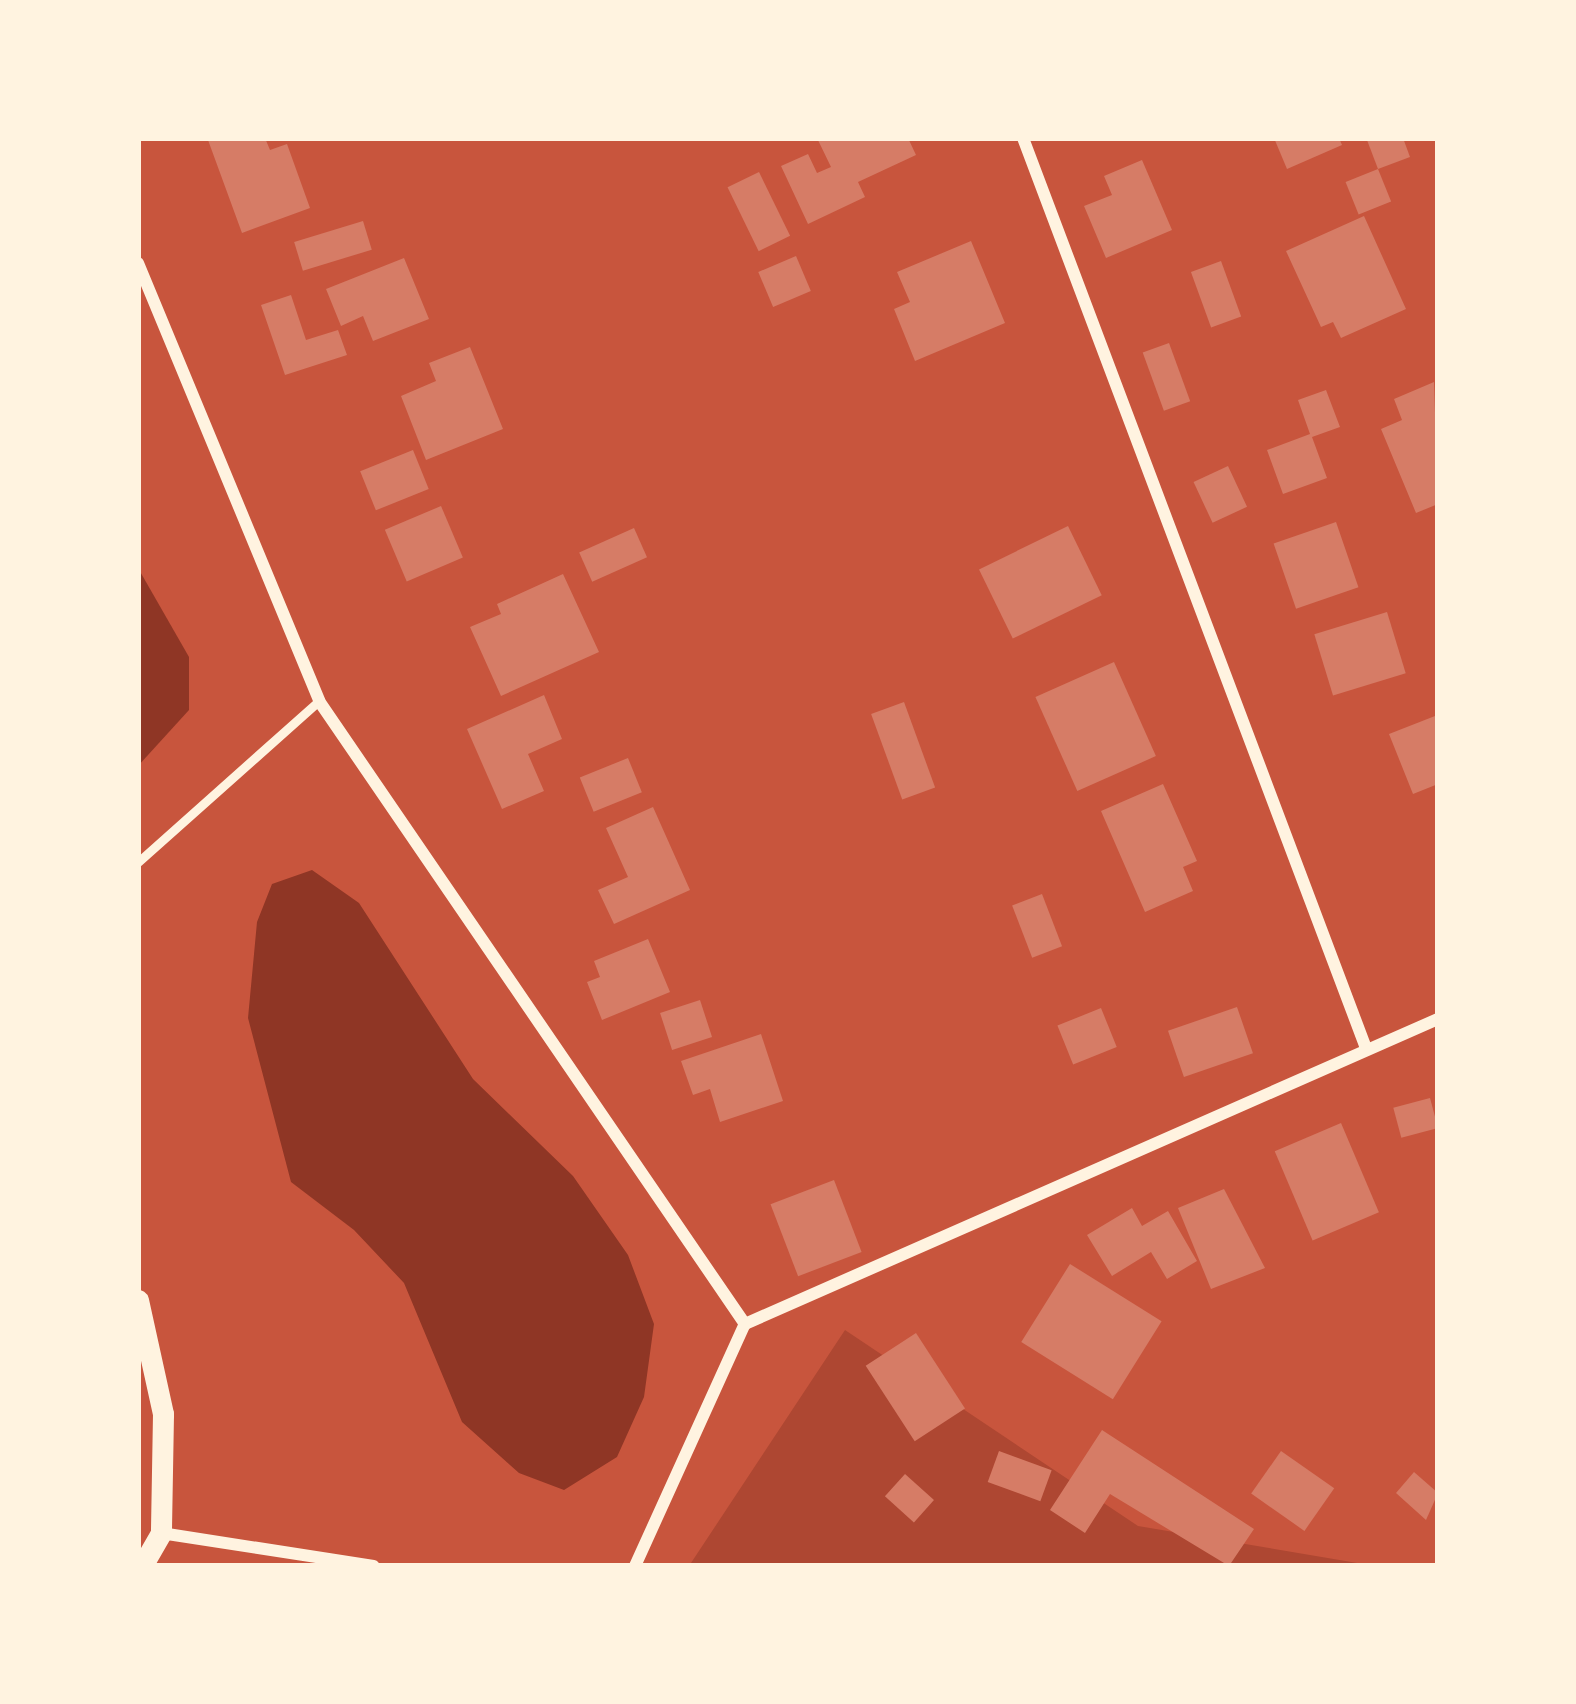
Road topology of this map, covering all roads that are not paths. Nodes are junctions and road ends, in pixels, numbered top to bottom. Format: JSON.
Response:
{"nodes":[{"id":1,"x":1023,"y":138,"type":"edge"},
{"id":2,"x":138,"y":263,"type":"edge"},
{"id":3,"x":319,"y":701,"type":"junction"},
{"id":4,"x":138,"y":862,"type":"edge"},
{"id":5,"x":1438,"y":1018,"type":"edge"},
{"id":6,"x":1366,"y":1048,"type":"junction"},
{"id":7,"x":138,"y":1300,"type":"edge"},
{"id":8,"x":745,"y":1324,"type":"junction"},
{"id":9,"x":161,"y":1532,"type":"junction"},
{"id":10,"x":142,"y":1566,"type":"edge"},
{"id":11,"x":373,"y":1566,"type":"edge"},
{"id":12,"x":634,"y":1566,"type":"edge"}],
"edges":[{"from":1,"to":6,"type":"street"},
{"from":2,"to":3,"type":"street"},
{"from":3,"to":4,"type":"lane"},
{"from":3,"to":8,"type":"street"},
{"from":5,"to":6,"type":"street"},
{"from":6,"to":8,"type":"street"},
{"from":7,"to":9,"type":"street"},
{"from":8,"to":12,"type":"street"},
{"from":9,"to":10,"type":"street"},
{"from":9,"to":11,"type":"street"}]}
